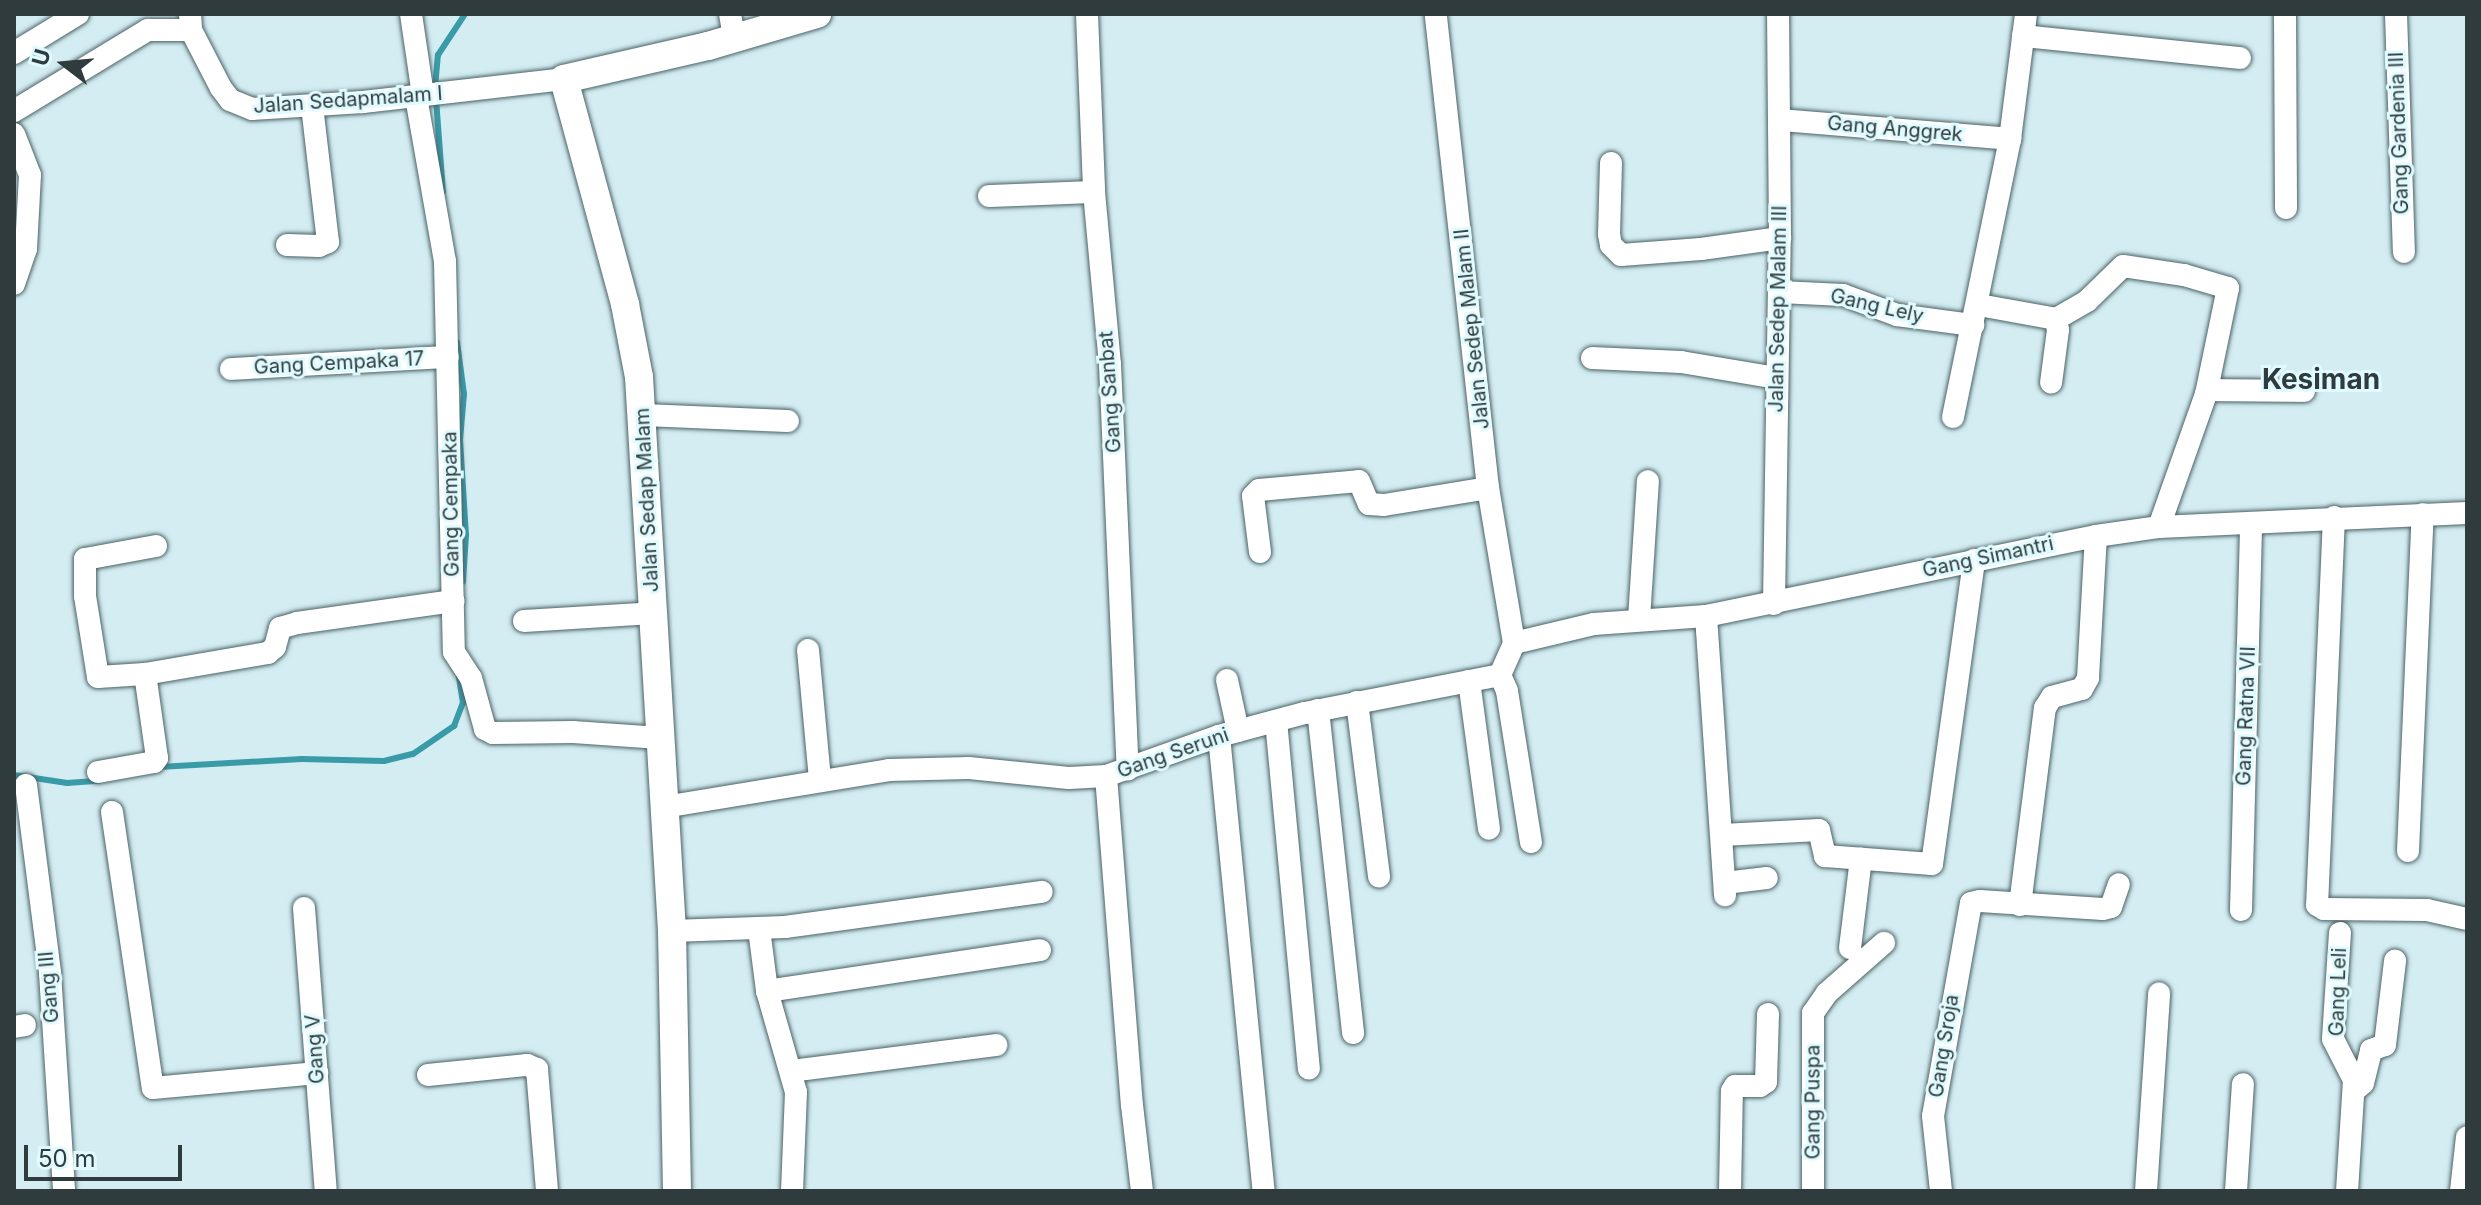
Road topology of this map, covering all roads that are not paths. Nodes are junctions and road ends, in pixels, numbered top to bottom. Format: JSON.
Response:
{"nodes":[{"id":1,"x":78,"y":14,"type":"edge"},
{"id":2,"x":411,"y":14,"type":"edge"},
{"id":3,"x":817,"y":14,"type":"edge"},
{"id":4,"x":1087,"y":14,"type":"edge"},
{"id":5,"x":1436,"y":14,"type":"edge"},
{"id":6,"x":1778,"y":14,"type":"edge"},
{"id":7,"x":2285,"y":14,"type":"edge"},
{"id":8,"x":2396,"y":14,"type":"edge"},
{"id":9,"x":190,"y":22,"type":"edge"},
{"id":10,"x":2024,"y":25,"type":"edge"},
{"id":11,"x":732,"y":26,"type":"edge"},
{"id":12,"x":14,"y":53,"type":"edge"},
{"id":13,"x":2240,"y":58,"type":"dead end"},
{"id":14,"x":564,"y":79,"type":"junction"},
{"id":15,"x":428,"y":95,"type":"junction"},
{"id":16,"x":312,"y":106,"type":"junction"},
{"id":17,"x":14,"y":111,"type":"edge"},
{"id":18,"x":1781,"y":120,"type":"junction"},
{"id":19,"x":14,"y":134,"type":"edge"},
{"id":20,"x":2010,"y":139,"type":"junction"},
{"id":21,"x":1611,"y":163,"type":"dead end"},
{"id":22,"x":1094,"y":192,"type":"junction"},
{"id":23,"x":989,"y":196,"type":"dead end"},
{"id":24,"x":2286,"y":208,"type":"dead end"},
{"id":25,"x":20,"y":221,"type":"edge"},
{"id":26,"x":1780,"y":238,"type":"junction"},
{"id":27,"x":287,"y":245,"type":"dead end"},
{"id":28,"x":2404,"y":252,"type":"dead end"},
{"id":29,"x":14,"y":284,"type":"edge"},
{"id":30,"x":1780,"y":292,"type":"junction"},
{"id":31,"x":1976,"y":315,"type":"junction"},
{"id":32,"x":2056,"y":319,"type":"junction"},
{"id":33,"x":448,"y":357,"type":"junction"},
{"id":34,"x":1592,"y":358,"type":"dead end"},
{"id":35,"x":231,"y":369,"type":"dead end"},
{"id":36,"x":1777,"y":378,"type":"junction"},
{"id":37,"x":2051,"y":383,"type":"dead end"},
{"id":38,"x":2304,"y":391,"type":"dead end"},
{"id":39,"x":2206,"y":394,"type":"junction"},
{"id":40,"x":643,"y":415,"type":"junction"},
{"id":41,"x":1953,"y":417,"type":"dead end"},
{"id":42,"x":788,"y":421,"type":"dead end"},
{"id":43,"x":1648,"y":481,"type":"dead end"},
{"id":44,"x":1488,"y":488,"type":"junction"},
{"id":45,"x":2467,"y":513,"type":"edge"},
{"id":46,"x":2423,"y":514,"type":"junction"},
{"id":47,"x":2334,"y":517,"type":"junction"},
{"id":48,"x":2251,"y":523,"type":"junction"},
{"id":49,"x":2159,"y":527,"type":"junction"},
{"id":50,"x":2096,"y":536,"type":"junction"},
{"id":51,"x":156,"y":546,"type":"dead end"},
{"id":52,"x":1260,"y":552,"type":"dead end"},
{"id":53,"x":1974,"y":560,"type":"junction"},
{"id":54,"x":453,"y":601,"type":"junction"},
{"id":55,"x":1774,"y":604,"type":"junction"},
{"id":56,"x":653,"y":613,"type":"junction"},
{"id":57,"x":1706,"y":616,"type":"junction"},
{"id":58,"x":1639,"y":619,"type":"junction"},
{"id":59,"x":524,"y":621,"type":"dead end"},
{"id":60,"x":1514,"y":643,"type":"junction"},
{"id":61,"x":808,"y":650,"type":"dead end"},
{"id":62,"x":145,"y":674,"type":"junction"},
{"id":63,"x":1500,"y":675,"type":"junction"},
{"id":64,"x":1227,"y":680,"type":"dead end"},
{"id":65,"x":1469,"y":681,"type":"junction"},
{"id":66,"x":1357,"y":702,"type":"junction"},
{"id":67,"x":1318,"y":710,"type":"junction"},
{"id":68,"x":1276,"y":721,"type":"junction"},
{"id":69,"x":1228,"y":734,"type":"junction"},
{"id":70,"x":660,"y":738,"type":"junction"},
{"id":71,"x":98,"y":772,"type":"dead end"},
{"id":72,"x":1117,"y":773,"type":"junction"},
{"id":73,"x":820,"y":780,"type":"junction"},
{"id":74,"x":26,"y":785,"type":"dead end"},
{"id":75,"x":664,"y":807,"type":"junction"},
{"id":76,"x":112,"y":812,"type":"dead end"},
{"id":77,"x":1489,"y":829,"type":"dead end"},
{"id":78,"x":1722,"y":835,"type":"junction"},
{"id":79,"x":1531,"y":842,"type":"dead end"},
{"id":80,"x":2408,"y":851,"type":"dead end"},
{"id":81,"x":1861,"y":859,"type":"junction"},
{"id":82,"x":1379,"y":877,"type":"dead end"},
{"id":83,"x":1767,"y":878,"type":"dead end"},
{"id":84,"x":2119,"y":884,"type":"dead end"},
{"id":85,"x":1042,"y":892,"type":"dead end"},
{"id":86,"x":2020,"y":905,"type":"junction"},
{"id":87,"x":304,"y":908,"type":"dead end"},
{"id":88,"x":2241,"y":910,"type":"dead end"},
{"id":89,"x":2467,"y":919,"type":"edge"},
{"id":90,"x":759,"y":929,"type":"junction"},
{"id":91,"x":672,"y":931,"type":"junction"},
{"id":92,"x":2340,"y":933,"type":"dead end"},
{"id":93,"x":1884,"y":943,"type":"dead end"},
{"id":94,"x":1850,"y":948,"type":"dead end"},
{"id":95,"x":1040,"y":950,"type":"dead end"},
{"id":96,"x":2395,"y":961,"type":"dead end"},
{"id":97,"x":767,"y":991,"type":"junction"},
{"id":98,"x":2159,"y":993,"type":"dead end"},
{"id":99,"x":1768,"y":1014,"type":"dead end"},
{"id":100,"x":1353,"y":1033,"type":"dead end"},
{"id":101,"x":996,"y":1045,"type":"dead end"},
{"id":102,"x":1309,"y":1068,"type":"dead end"},
{"id":103,"x":791,"y":1071,"type":"junction"},
{"id":104,"x":317,"y":1073,"type":"junction"},
{"id":105,"x":428,"y":1075,"type":"dead end"},
{"id":106,"x":2243,"y":1084,"type":"dead end"},
{"id":107,"x":2354,"y":1091,"type":"junction"},
{"id":108,"x":2467,"y":1137,"type":"edge"},
{"id":109,"x":64,"y":1191,"type":"edge"},
{"id":110,"x":326,"y":1191,"type":"edge"},
{"id":111,"x":547,"y":1191,"type":"edge"},
{"id":112,"x":677,"y":1191,"type":"edge"},
{"id":113,"x":792,"y":1191,"type":"edge"},
{"id":114,"x":1142,"y":1191,"type":"edge"},
{"id":115,"x":1264,"y":1191,"type":"edge"},
{"id":116,"x":1730,"y":1191,"type":"edge"},
{"id":117,"x":1813,"y":1191,"type":"edge"},
{"id":118,"x":1941,"y":1191,"type":"edge"},
{"id":119,"x":2146,"y":1191,"type":"edge"},
{"id":120,"x":2236,"y":1191,"type":"edge"},
{"id":121,"x":2347,"y":1191,"type":"edge"},
{"id":122,"x":2461,"y":1191,"type":"edge"}],
"edges":[{"from":1,"to":12,"type":"street"},
{"from":2,"to":15,"type":"street","name":"Gang Cempaka"},
{"from":3,"to":11,"type":"street"},
{"from":4,"to":22,"type":"street","name":"Gang Sanbat"},
{"from":5,"to":44,"type":"street","name":"Jalan Sedep Malam II"},
{"from":6,"to":18,"type":"street","name":"Jalan Sedep Malam III"},
{"from":7,"to":24,"type":"street"},
{"from":8,"to":28,"type":"street","name":"Gang Gardenia III"},
{"from":9,"to":16,"type":"street","name":"Jalan Sedapmalam I"},
{"from":9,"to":17,"type":"street"},
{"from":10,"to":13,"type":"street"},
{"from":10,"to":20,"type":"street"},
{"from":11,"to":14,"type":"street"},
{"from":14,"to":15,"type":"street","name":"Jalan Sedapmalam I"},
{"from":14,"to":40,"type":"street","name":"Jalan Sedap Malam"},
{"from":15,"to":16,"type":"street","name":"Jalan Sedapmalam I"},
{"from":15,"to":33,"type":"street","name":"Gang Cempaka"},
{"from":16,"to":27,"type":"street"},
{"from":18,"to":20,"type":"street","name":"Gang Anggrek"},
{"from":18,"to":26,"type":"street","name":"Jalan Sedep Malam III"},
{"from":19,"to":25,"type":"street"},
{"from":20,"to":31,"type":"street"},
{"from":21,"to":26,"type":"street"},
{"from":22,"to":23,"type":"street"},
{"from":22,"to":72,"type":"street","name":"Gang Sanbat"},
{"from":25,"to":29,"type":"street"},
{"from":26,"to":30,"type":"street","name":"Jalan Sedep Malam III"},
{"from":30,"to":31,"type":"street","name":"Gang Lely"},
{"from":30,"to":36,"type":"street","name":"Jalan Sedep Malam III"},
{"from":31,"to":32,"type":"street","name":"Gang Lely"},
{"from":31,"to":41,"type":"street"},
{"from":32,"to":37,"type":"street"},
{"from":32,"to":39,"type":"street"},
{"from":33,"to":35,"type":"street","name":"Gang Cempaka 17"},
{"from":33,"to":54,"type":"street","name":"Gang Cempaka"},
{"from":34,"to":36,"type":"street"},
{"from":36,"to":55,"type":"street","name":"Jalan Sedep Malam III"},
{"from":38,"to":39,"type":"street"},
{"from":39,"to":49,"type":"street"},
{"from":40,"to":42,"type":"street"},
{"from":40,"to":56,"type":"street","name":"Jalan Sedap Malam"},
{"from":43,"to":58,"type":"street"},
{"from":44,"to":52,"type":"street"},
{"from":44,"to":60,"type":"street","name":"Jalan Sedep Malam II"},
{"from":45,"to":46,"type":"street","name":"Gang Simantri"},
{"from":46,"to":47,"type":"street","name":"Gang Simantri"},
{"from":46,"to":80,"type":"street"},
{"from":47,"to":48,"type":"street","name":"Gang Simantri"},
{"from":47,"to":89,"type":"street"},
{"from":48,"to":49,"type":"street","name":"Gang Simantri"},
{"from":48,"to":88,"type":"street","name":"Gang Ratna VII"},
{"from":49,"to":50,"type":"street","name":"Gang Simantri"},
{"from":50,"to":53,"type":"street","name":"Gang Simantri"},
{"from":50,"to":86,"type":"street"},
{"from":51,"to":62,"type":"street"},
{"from":53,"to":55,"type":"street","name":"Gang Simantri"},
{"from":53,"to":81,"type":"street"},
{"from":54,"to":62,"type":"street"},
{"from":54,"to":70,"type":"street","name":"Gang Cempaka"},
{"from":55,"to":57,"type":"street","name":"Gang Simantri"},
{"from":56,"to":59,"type":"street"},
{"from":56,"to":70,"type":"street","name":"Jalan Sedap Malam"},
{"from":57,"to":58,"type":"street","name":"Gang Simantri"},
{"from":57,"to":78,"type":"street"},
{"from":58,"to":60,"type":"street","name":"Gang Simantri"},
{"from":60,"to":63,"type":"street"},
{"from":61,"to":73,"type":"street"},
{"from":62,"to":71,"type":"street"},
{"from":63,"to":65,"type":"street","name":"Gang Seruni"},
{"from":63,"to":79,"type":"street"},
{"from":64,"to":69,"type":"street"},
{"from":65,"to":66,"type":"street","name":"Gang Seruni"},
{"from":65,"to":77,"type":"street"},
{"from":66,"to":67,"type":"street","name":"Gang Seruni"},
{"from":66,"to":82,"type":"street"},
{"from":67,"to":68,"type":"street","name":"Gang Seruni"},
{"from":67,"to":100,"type":"street"},
{"from":68,"to":69,"type":"street","name":"Gang Seruni"},
{"from":68,"to":102,"type":"street"},
{"from":69,"to":72,"type":"street","name":"Gang Seruni"},
{"from":69,"to":115,"type":"street"},
{"from":70,"to":75,"type":"street","name":"Jalan Sedap Malam"},
{"from":72,"to":73,"type":"street","name":"Gang Seruni"},
{"from":72,"to":114,"type":"street","name":"Gang Sanbat"},
{"from":73,"to":75,"type":"street","name":"Gang Seruni"},
{"from":74,"to":109,"type":"street","name":"Gang III"},
{"from":75,"to":91,"type":"street","name":"Jalan Sedap Malam"},
{"from":76,"to":104,"type":"street"},
{"from":78,"to":81,"type":"street"},
{"from":78,"to":83,"type":"street"},
{"from":81,"to":94,"type":"street"},
{"from":84,"to":86,"type":"street"},
{"from":85,"to":90,"type":"street"},
{"from":86,"to":118,"type":"street","name":"Gang Sroja"},
{"from":87,"to":104,"type":"street","name":"Gang V"},
{"from":90,"to":91,"type":"street"},
{"from":90,"to":97,"type":"street"},
{"from":91,"to":112,"type":"street","name":"Jalan Sedap Malam"},
{"from":92,"to":107,"type":"street","name":"Gang Leli"},
{"from":93,"to":117,"type":"street","name":"Gang Puspa"},
{"from":95,"to":97,"type":"street"},
{"from":96,"to":107,"type":"street"},
{"from":97,"to":103,"type":"street"},
{"from":98,"to":119,"type":"street"},
{"from":99,"to":116,"type":"street"},
{"from":101,"to":103,"type":"street"},
{"from":103,"to":113,"type":"street"},
{"from":104,"to":110,"type":"street","name":"Gang V"},
{"from":105,"to":111,"type":"street"},
{"from":106,"to":120,"type":"street"},
{"from":107,"to":121,"type":"street","name":"Gang Leli"},
{"from":108,"to":122,"type":"street"}]}
